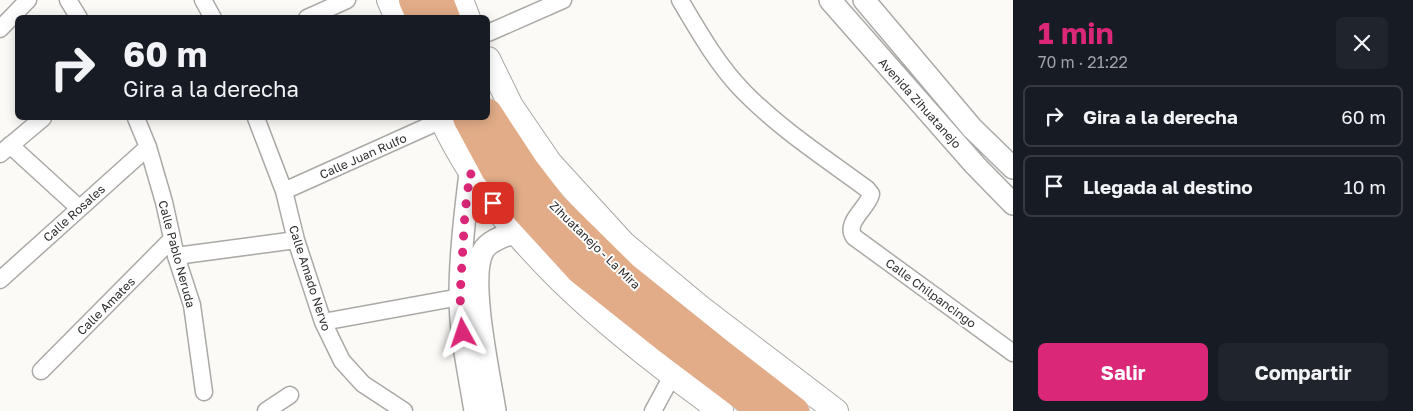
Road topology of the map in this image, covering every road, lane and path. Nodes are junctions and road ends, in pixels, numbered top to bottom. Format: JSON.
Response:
{"nodes":[{"id":1,"x":28,"y":0,"type":"edge"},
{"id":2,"x":68,"y":0,"type":"edge"},
{"id":3,"x":203,"y":0,"type":"edge"},
{"id":4,"x":347,"y":0,"type":"edge"},
{"id":5,"x":389,"y":0,"type":"edge"},
{"id":6,"x":413,"y":0,"type":"edge"},
{"id":7,"x":438,"y":0,"type":"edge"},
{"id":8,"x":460,"y":0,"type":"edge"},
{"id":9,"x":563,"y":0,"type":"edge"},
{"id":10,"x":680,"y":0,"type":"edge"},
{"id":11,"x":830,"y":0,"type":"edge"},
{"id":12,"x":864,"y":0,"type":"edge"},
{"id":13,"x":77,"y":15,"type":"edge"},
{"id":14,"x":211,"y":15,"type":"edge"},
{"id":15,"x":314,"y":15,"type":"edge"},
{"id":16,"x":395,"y":15,"type":"edge"},
{"id":17,"x":420,"y":15,"type":"edge"},
{"id":18,"x":445,"y":15,"type":"edge"},
{"id":19,"x":467,"y":15,"type":"edge"},
{"id":20,"x":0,"y":29,"type":"edge"},
{"id":21,"x":490,"y":32,"type":"edge"},
{"id":22,"x":490,"y":63,"type":"edge"},
{"id":23,"x":490,"y":116,"type":"edge"},
{"id":24,"x":41,"y":120,"type":"edge"},
{"id":25,"x":138,"y":120,"type":"edge"},
{"id":26,"x":257,"y":120,"type":"edge"},
{"id":27,"x":445,"y":120,"type":"edge"},
{"id":28,"x":451,"y":120,"type":"edge"},
{"id":29,"x":452,"y":120,"type":"edge"},
{"id":30,"x":148,"y":147,"type":"junction"},
{"id":31,"x":5,"y":149,"type":"edge"},
{"id":32,"x":1013,"y":168,"type":"edge"},
{"id":33,"x":470,"y":173,"type":"junction"},
{"id":34,"x":284,"y":191,"type":"junction"},
{"id":35,"x":1013,"y":204,"type":"edge"},
{"id":36,"x":79,"y":208,"type":"junction"},
{"id":37,"x":516,"y":232,"type":"junction"},
{"id":38,"x":171,"y":240,"type":"junction"},
{"id":39,"x":296,"y":240,"type":"junction"},
{"id":40,"x":176,"y":256,"type":"junction"},
{"id":41,"x":0,"y":280,"type":"edge"},
{"id":42,"x":460,"y":297,"type":"junction"},
{"id":43,"x":323,"y":322,"type":"junction"},
{"id":44,"x":1013,"y":353,"type":"edge"},
{"id":45,"x":40,"y":372,"type":"dead end"},
{"id":46,"x":672,"y":376,"type":"junction"},
{"id":47,"x":204,"y":392,"type":"dead end"},
{"id":48,"x":290,"y":395,"type":"dead end"},
{"id":49,"x":266,"y":411,"type":"edge"},
{"id":50,"x":404,"y":411,"type":"edge"},
{"id":51,"x":475,"y":411,"type":"edge"},
{"id":52,"x":495,"y":411,"type":"edge"},
{"id":53,"x":653,"y":411,"type":"edge"},
{"id":54,"x":721,"y":411,"type":"edge"},
{"id":55,"x":762,"y":411,"type":"edge"},
{"id":56,"x":795,"y":411,"type":"edge"},
{"id":57,"x":836,"y":411,"type":"edge"}],
"edges":[{"from":1,"to":20,"type":"street"},
{"from":2,"to":13,"type":"street"},
{"from":3,"to":14,"type":"street"},
{"from":4,"to":15,"type":"street"},
{"from":5,"to":16,"type":"main road"},
{"from":6,"to":17,"type":"highway"},
{"from":7,"to":18,"type":"highway"},
{"from":8,"to":19,"type":"main road"},
{"from":9,"to":21,"type":"street"},
{"from":10,"to":44,"type":"street","name":"Calle Chilpancingo"},
{"from":11,"to":35,"type":"street","name":"Avenida Zihuatanejo"},
{"from":12,"to":32,"type":"street","name":"Avenida Zihuatanejo"},
{"from":22,"to":57,"type":"main road"},
{"from":23,"to":56,"type":"highway","name":"Zihuatanejo - La Mira"},
{"from":24,"to":31,"type":"street"},
{"from":25,"to":30,"type":"street","name":"Calle Pablo Neruda"},
{"from":26,"to":34,"type":"street","name":"Calle Amado Nervo"},
{"from":27,"to":34,"type":"street","name":"Calle Juan Rulfo"},
{"from":28,"to":33,"type":"main road"},
{"from":29,"to":55,"type":"highway","name":"Zihuatanejo - La Mira"},
{"from":30,"to":36,"type":"street","name":"Calle Rosales"},
{"from":30,"to":38,"type":"street","name":"Calle Pablo Neruda"},
{"from":31,"to":36,"type":"street"},
{"from":33,"to":37,"type":"main road"},
{"from":33,"to":42,"type":"street"},
{"from":34,"to":39,"type":"street","name":"Calle Amado Nervo"},
{"from":36,"to":41,"type":"street","name":"Calle Rosales"},
{"from":37,"to":46,"type":"main road"},
{"from":37,"to":52,"type":"street"},
{"from":38,"to":40,"type":"street","name":"Calle Pablo Neruda"},
{"from":38,"to":45,"type":"street","name":"Calle Amates"},
{"from":39,"to":40,"type":"street"},
{"from":39,"to":43,"type":"street","name":"Calle Amado Nervo"},
{"from":40,"to":47,"type":"street","name":"Calle Pablo Neruda"},
{"from":42,"to":43,"type":"street"},
{"from":42,"to":51,"type":"street"},
{"from":43,"to":50,"type":"street","name":"Calle Amado Nervo"},
{"from":46,"to":53,"type":"street"},
{"from":46,"to":54,"type":"main road"},
{"from":48,"to":49,"type":"street"}]}
